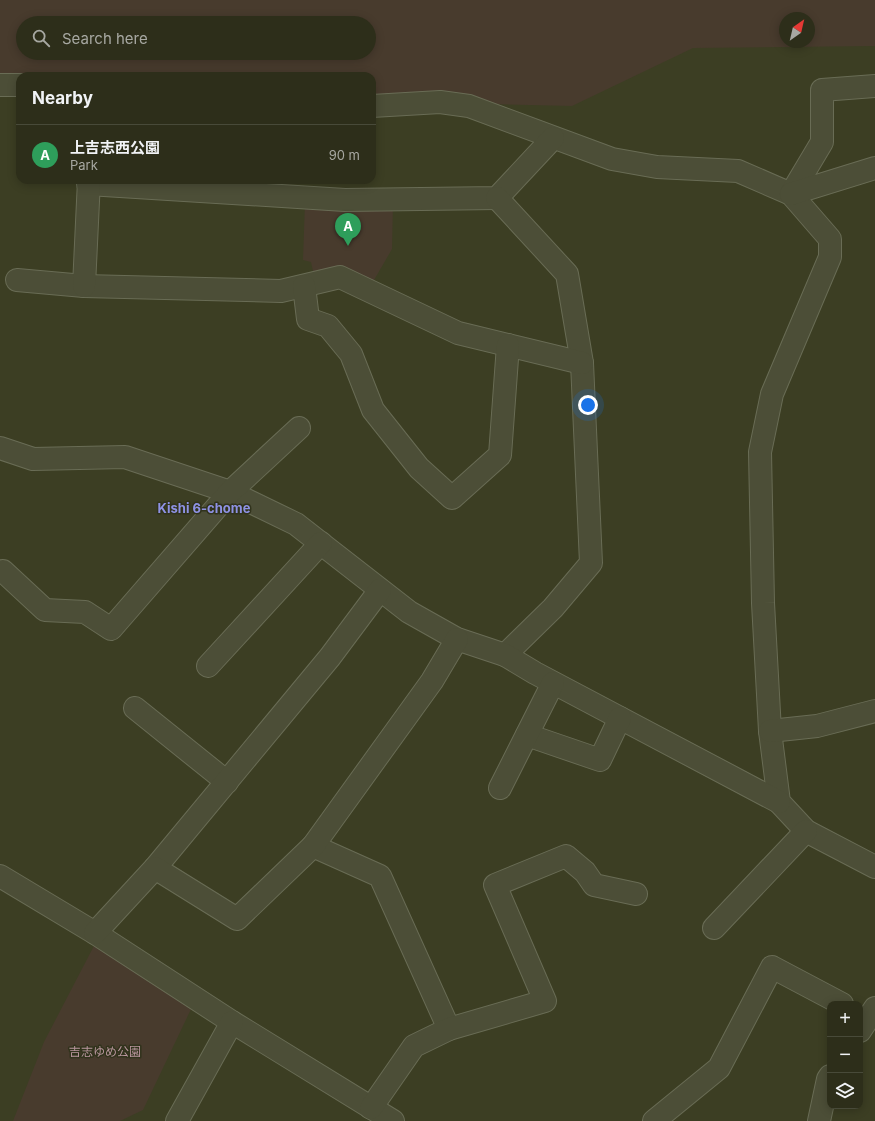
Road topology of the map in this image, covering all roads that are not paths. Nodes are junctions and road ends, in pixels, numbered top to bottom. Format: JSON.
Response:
{"nodes":[{"id":1,"x":0,"y":85,"type":"edge"},
{"id":2,"x":16,"y":86,"type":"edge"},
{"id":3,"x":875,"y":86,"type":"edge"},
{"id":4,"x":376,"y":106,"type":"edge"},
{"id":5,"x":553,"y":138,"type":"junction"},
{"id":6,"x":875,"y":168,"type":"edge"},
{"id":7,"x":88,"y":184,"type":"edge"},
{"id":8,"x":117,"y":184,"type":"edge"},
{"id":9,"x":791,"y":194,"type":"junction"},
{"id":10,"x":497,"y":198,"type":"junction"},
{"id":11,"x":17,"y":280,"type":"dead end"},
{"id":12,"x":84,"y":286,"type":"junction"},
{"id":13,"x":304,"y":286,"type":"junction"},
{"id":14,"x":508,"y":345,"type":"junction"},
{"id":15,"x":582,"y":363,"type":"junction"},
{"id":16,"x":299,"y":428,"type":"dead end"},
{"id":17,"x":0,"y":448,"type":"edge"},
{"id":18,"x":230,"y":492,"type":"junction"},
{"id":19,"x":321,"y":543,"type":"junction"},
{"id":20,"x":3,"y":571,"type":"dead end"},
{"id":21,"x":380,"y":590,"type":"junction"},
{"id":22,"x":457,"y":639,"type":"junction"},
{"id":23,"x":505,"y":655,"type":"junction"},
{"id":24,"x":208,"y":666,"type":"dead end"},
{"id":25,"x":553,"y":683,"type":"junction"},
{"id":26,"x":135,"y":708,"type":"dead end"},
{"id":27,"x":875,"y":711,"type":"edge"},
{"id":28,"x":620,"y":718,"type":"junction"},
{"id":29,"x":770,"y":731,"type":"junction"},
{"id":30,"x":527,"y":735,"type":"junction"},
{"id":31,"x":227,"y":782,"type":"junction"},
{"id":32,"x":500,"y":788,"type":"dead end"},
{"id":33,"x":779,"y":802,"type":"junction"},
{"id":34,"x":806,"y":831,"type":"junction"},
{"id":35,"x":313,"y":846,"type":"junction"},
{"id":36,"x":875,"y":867,"type":"edge"},
{"id":37,"x":155,"y":868,"type":"junction"},
{"id":38,"x":0,"y":876,"type":"edge"},
{"id":39,"x":636,"y":894,"type":"dead end"},
{"id":40,"x":714,"y":928,"type":"dead end"},
{"id":41,"x":94,"y":933,"type":"junction"},
{"id":42,"x":836,"y":1001,"type":"edge"},
{"id":43,"x":232,"y":1022,"type":"junction"},
{"id":44,"x":449,"y":1029,"type":"junction"},
{"id":45,"x":827,"y":1084,"type":"edge"},
{"id":46,"x":371,"y":1108,"type":"junction"},
{"id":47,"x":177,"y":1121,"type":"edge"},
{"id":48,"x":393,"y":1121,"type":"edge"},
{"id":49,"x":654,"y":1121,"type":"edge"},
{"id":50,"x":819,"y":1121,"type":"edge"}],
"edges":[{"from":1,"to":2,"type":"street"},
{"from":3,"to":9,"type":"street"},
{"from":4,"to":5,"type":"street"},
{"from":5,"to":9,"type":"street"},
{"from":5,"to":10,"type":"street"},
{"from":6,"to":9,"type":"street"},
{"from":7,"to":12,"type":"street"},
{"from":8,"to":10,"type":"street"},
{"from":9,"to":29,"type":"street"},
{"from":10,"to":15,"type":"street"},
{"from":11,"to":12,"type":"street"},
{"from":12,"to":13,"type":"street"},
{"from":13,"to":14,"type":"street"},
{"from":13,"to":14,"type":"street"},
{"from":14,"to":15,"type":"street"},
{"from":15,"to":23,"type":"street"},
{"from":16,"to":18,"type":"street"},
{"from":17,"to":18,"type":"street"},
{"from":18,"to":19,"type":"street"},
{"from":18,"to":20,"type":"street"},
{"from":19,"to":21,"type":"street"},
{"from":19,"to":24,"type":"street"},
{"from":21,"to":22,"type":"street"},
{"from":21,"to":31,"type":"street"},
{"from":22,"to":23,"type":"street"},
{"from":22,"to":35,"type":"street"},
{"from":23,"to":25,"type":"street"},
{"from":25,"to":28,"type":"street"},
{"from":25,"to":30,"type":"street"},
{"from":26,"to":31,"type":"street"},
{"from":27,"to":29,"type":"street"},
{"from":28,"to":30,"type":"street"},
{"from":28,"to":33,"type":"street"},
{"from":29,"to":33,"type":"street"},
{"from":30,"to":32,"type":"street"},
{"from":31,"to":37,"type":"street"},
{"from":33,"to":34,"type":"street"},
{"from":34,"to":36,"type":"street"},
{"from":34,"to":40,"type":"street"},
{"from":35,"to":37,"type":"street"},
{"from":35,"to":44,"type":"street"},
{"from":37,"to":41,"type":"street"},
{"from":38,"to":41,"type":"street"},
{"from":39,"to":44,"type":"street"},
{"from":41,"to":43,"type":"street"},
{"from":42,"to":49,"type":"street"},
{"from":43,"to":46,"type":"street"},
{"from":43,"to":47,"type":"street"},
{"from":44,"to":46,"type":"street"},
{"from":45,"to":50,"type":"street"},
{"from":46,"to":48,"type":"street"}]}
